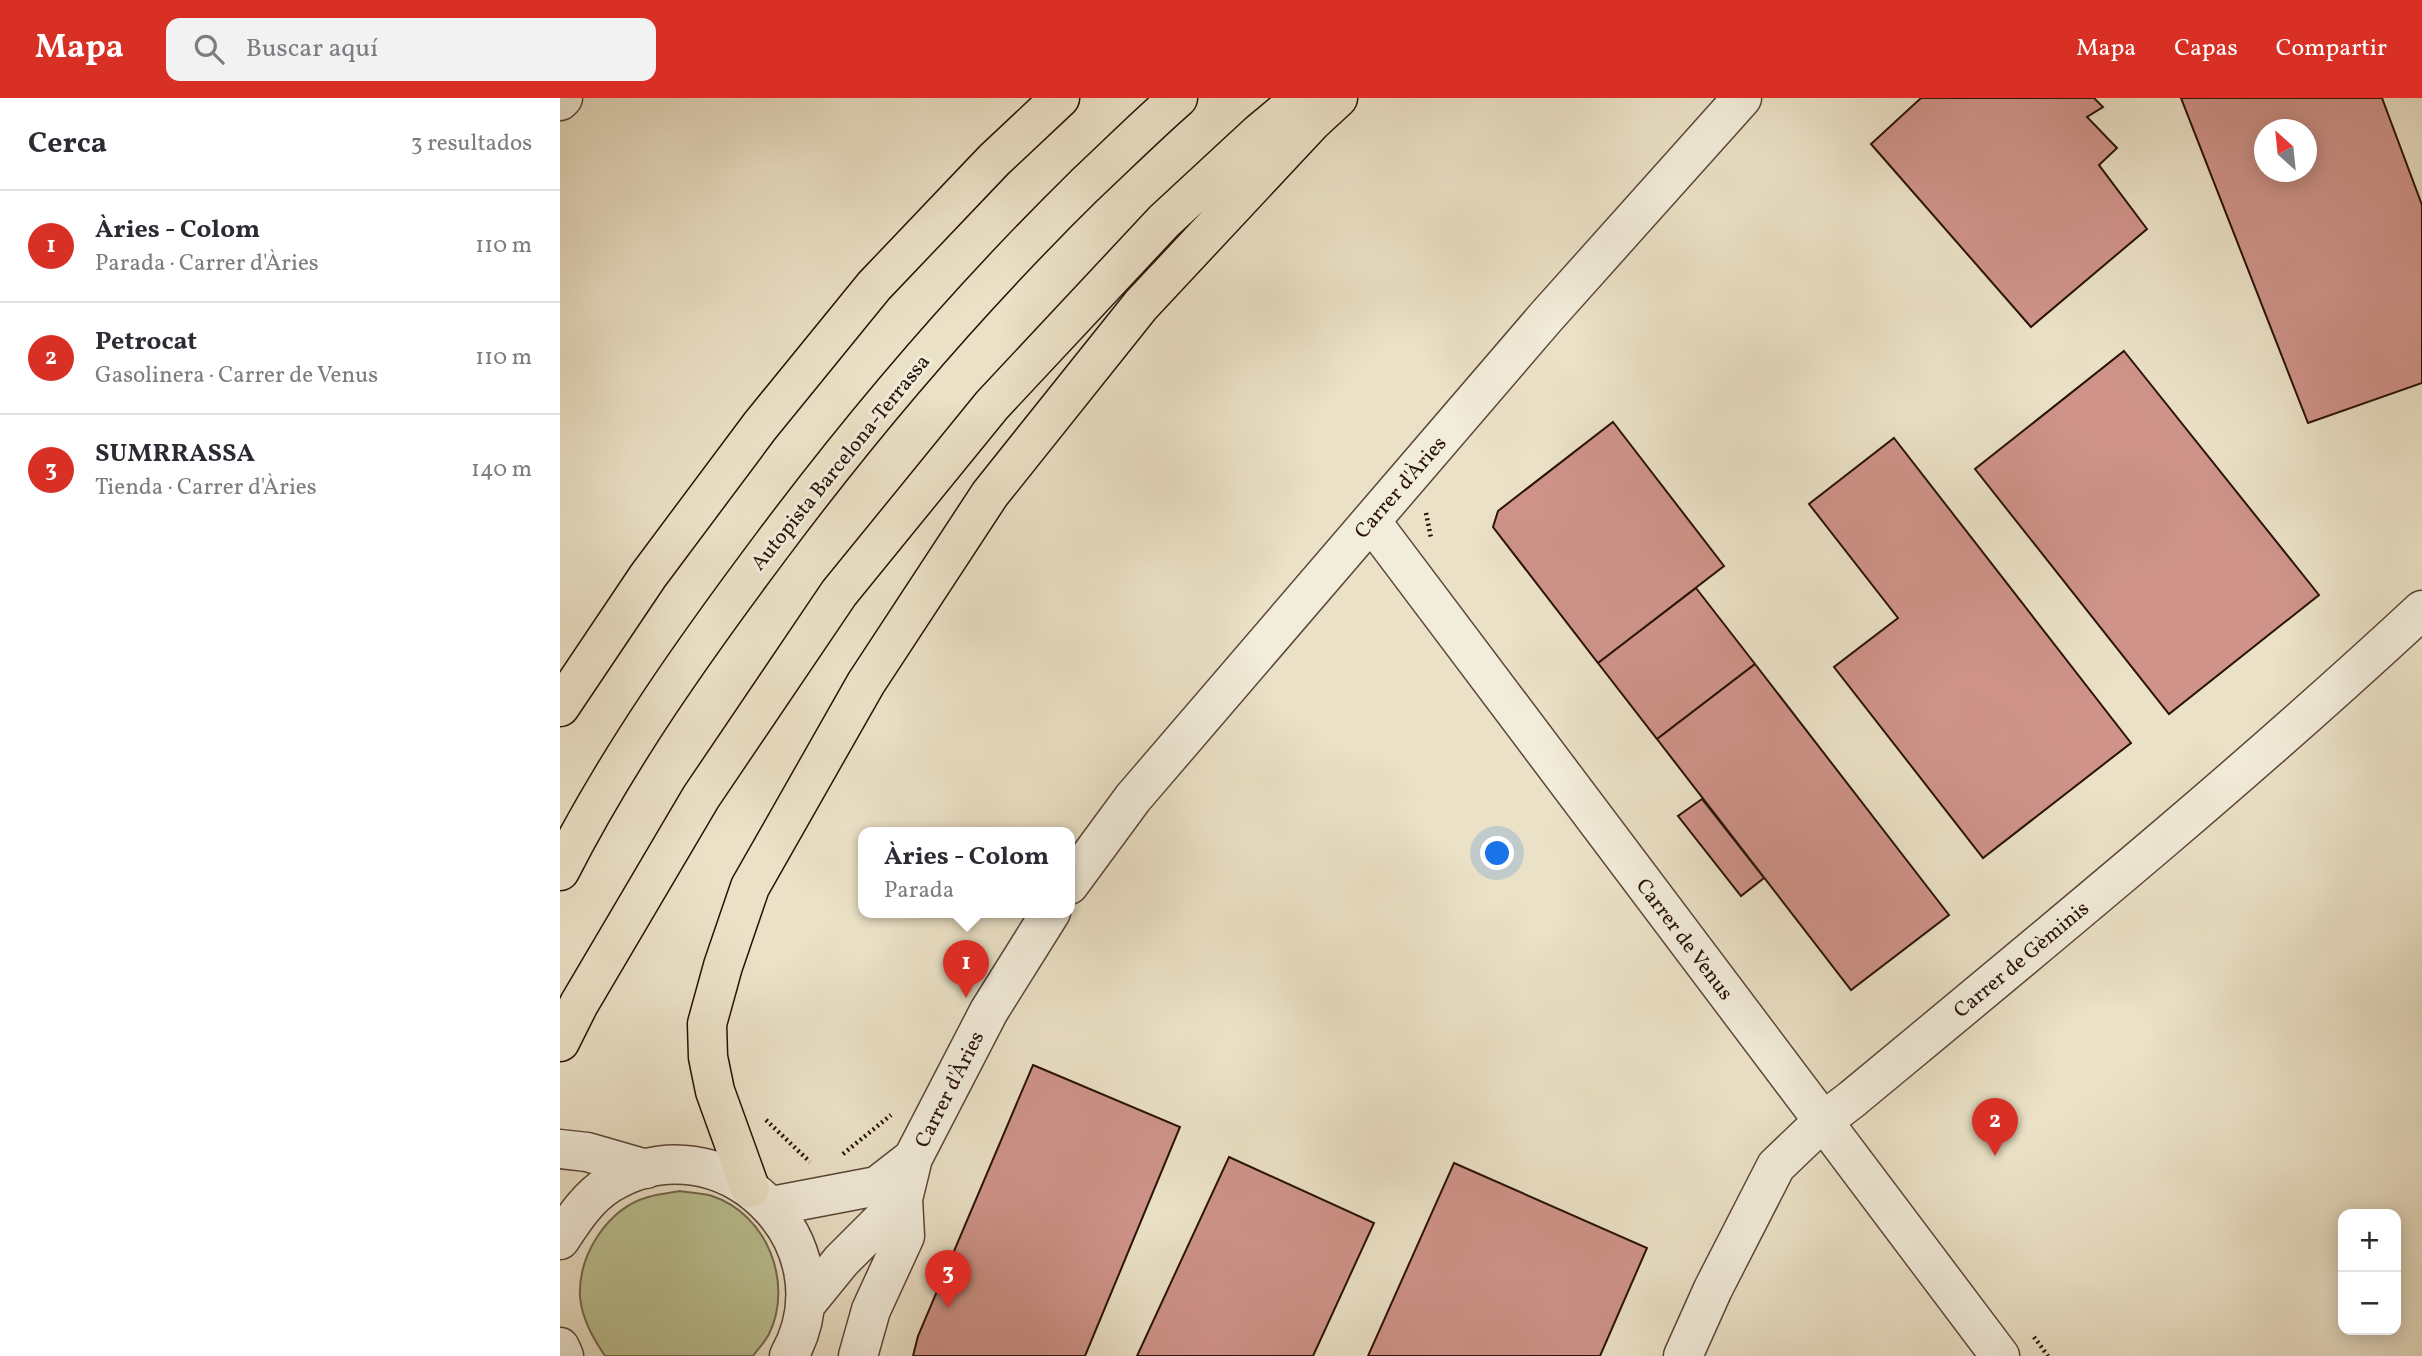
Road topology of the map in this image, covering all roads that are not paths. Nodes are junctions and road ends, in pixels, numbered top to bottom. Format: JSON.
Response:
{"nodes":[{"id":1,"x":1060,"y":98,"type":"edge"},
{"id":2,"x":1178,"y":98,"type":"edge"},
{"id":3,"x":1301,"y":98,"type":"edge"},
{"id":4,"x":1338,"y":98,"type":"edge"},
{"id":5,"x":1742,"y":98,"type":"edge"},
{"id":6,"x":1371,"y":521,"type":"junction"},
{"id":7,"x":2422,"y":610,"type":"edge"},
{"id":8,"x":560,"y":707,"type":"edge"},
{"id":9,"x":560,"y":872,"type":"edge"},
{"id":10,"x":1075,"y":877,"type":"edge"},
{"id":11,"x":1047,"y":918,"type":"edge"},
{"id":12,"x":560,"y":1042,"type":"edge"},
{"id":13,"x":1822,"y":1122,"type":"junction"},
{"id":14,"x":560,"y":1149,"type":"edge"},
{"id":15,"x":913,"y":1158,"type":"junction"},
{"id":16,"x":646,"y":1169,"type":"junction"},
{"id":17,"x":761,"y":1197,"type":"junction"},
{"id":18,"x":903,"y":1199,"type":"junction"},
{"id":19,"x":560,"y":1240,"type":"edge"},
{"id":20,"x":806,"y":1304,"type":"junction"},
{"id":21,"x":789,"y":1356,"type":"edge"},
{"id":22,"x":858,"y":1356,"type":"edge"},
{"id":23,"x":1683,"y":1356,"type":"edge"},
{"id":24,"x":2000,"y":1356,"type":"edge"}],
"edges":[{"from":1,"to":8,"type":"highway"},
{"from":2,"to":9,"type":"highway","name":"Autopista Barcelona-Terrassa"},
{"from":3,"to":12,"type":"highway"},
{"from":4,"to":17,"type":"highway"},
{"from":5,"to":6,"type":"street","name":"Carrer d'Àries"},
{"from":6,"to":10,"type":"street","name":"Carrer d'Àries"},
{"from":6,"to":13,"type":"street","name":"Carrer de Venus"},
{"from":7,"to":13,"type":"street","name":"Carrer de Gèminis"},
{"from":11,"to":15,"type":"street","name":"Carrer d'Àries"},
{"from":13,"to":23,"type":"street","name":"Carrer de Gèminis"},
{"from":13,"to":24,"type":"street","name":"Carrer de Venus"},
{"from":14,"to":16,"type":"street"},
{"from":15,"to":17,"type":"street","name":"Carrer d'Àries"},
{"from":15,"to":18,"type":"street","name":"Carrer d'Àries"},
{"from":16,"to":17,"type":"street"},
{"from":16,"to":19,"type":"street"},
{"from":17,"to":20,"type":"street"},
{"from":18,"to":20,"type":"street"},
{"from":18,"to":22,"type":"street"},
{"from":20,"to":21,"type":"street"}]}
